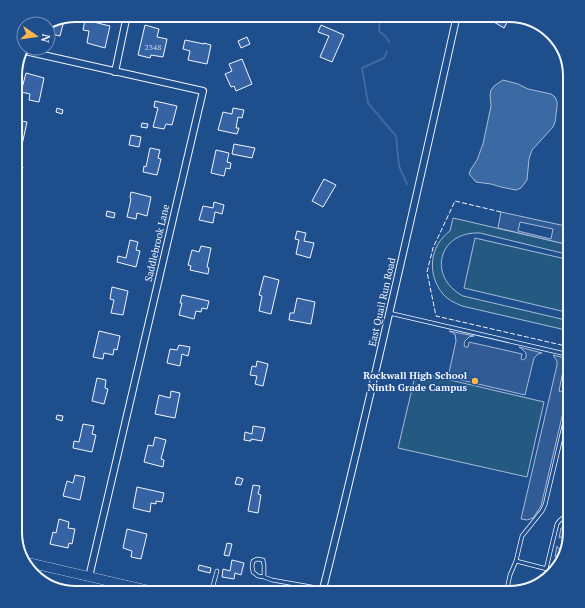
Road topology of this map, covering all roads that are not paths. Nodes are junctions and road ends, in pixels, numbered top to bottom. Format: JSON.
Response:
{"nodes":[{"id":1,"x":126,"y":22,"type":"edge"},
{"id":2,"x":455,"y":22,"type":"edge"},
{"id":3,"x":46,"y":56,"type":"edge"},
{"id":4,"x":115,"y":72,"type":"junction"},
{"id":5,"x":390,"y":313,"type":"junction"},
{"id":6,"x":563,"y":353,"type":"edge"},
{"id":7,"x":563,"y":429,"type":"edge"},
{"id":8,"x":563,"y":518,"type":"edge"},
{"id":9,"x":516,"y":561,"type":"junction"},
{"id":10,"x":32,"y":563,"type":"edge"},
{"id":11,"x":546,"y":569,"type":"joint"},
{"id":12,"x":217,"y":572,"type":"dead end"},
{"id":13,"x":89,"y":576,"type":"junction"},
{"id":14,"x":264,"y":577,"type":"junction"},
{"id":15,"x":131,"y":586,"type":"edge"},
{"id":16,"x":213,"y":586,"type":"edge"},
{"id":17,"x":300,"y":586,"type":"edge"},
{"id":18,"x":324,"y":586,"type":"edge"},
{"id":19,"x":508,"y":586,"type":"edge"}],
"edges":[{"from":1,"to":4,"type":"street"},
{"from":2,"to":5,"type":"street","name":"East Quail Run Road"},
{"from":3,"to":4,"type":"street","name":"Saddlebrook Lane"},
{"from":4,"to":13,"type":"street","name":"Saddlebrook Lane"},
{"from":5,"to":6,"type":"lane"},
{"from":5,"to":18,"type":"street","name":"East Quail Run Road"},
{"from":7,"to":9,"type":"lane"},
{"from":8,"to":11,"type":"lane"},
{"from":9,"to":11,"type":"lane"},
{"from":9,"to":19,"type":"lane"},
{"from":10,"to":13,"type":"street"},
{"from":12,"to":16,"type":"lane"},
{"from":13,"to":15,"type":"street"},
{"from":14,"to":14,"type":"lane"},
{"from":14,"to":17,"type":"lane"}]}
